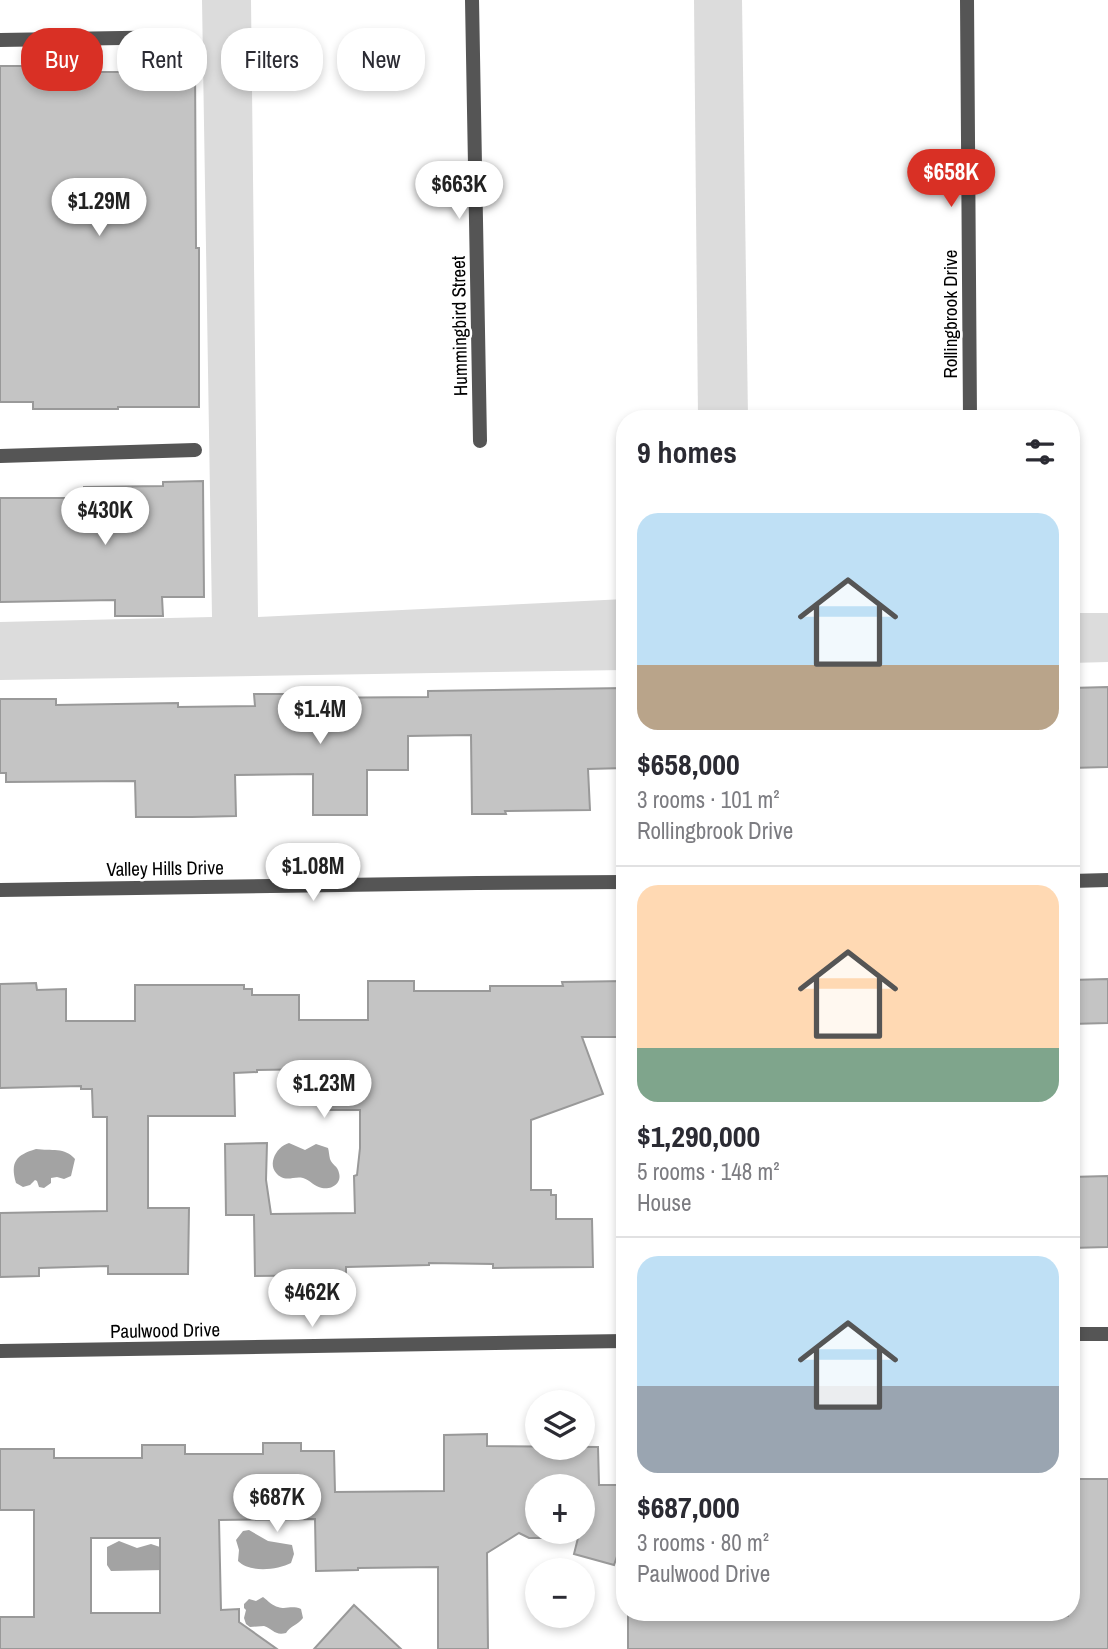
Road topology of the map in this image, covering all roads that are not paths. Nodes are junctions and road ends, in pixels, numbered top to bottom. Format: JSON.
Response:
{"nodes":[{"id":1,"x":472,"y":0,"type":"edge"},
{"id":2,"x":967,"y":0,"type":"edge"},
{"id":3,"x":117,"y":38,"type":"edge"},
{"id":4,"x":0,"y":40,"type":"edge"},
{"id":5,"x":970,"y":410,"type":"edge"},
{"id":6,"x":480,"y":441,"type":"dead end"},
{"id":7,"x":195,"y":450,"type":"dead end"},
{"id":8,"x":0,"y":456,"type":"edge"},
{"id":9,"x":1108,"y":880,"type":"edge"},
{"id":10,"x":1080,"y":881,"type":"edge"},
{"id":11,"x":616,"y":882,"type":"edge"},
{"id":12,"x":0,"y":890,"type":"edge"},
{"id":13,"x":1080,"y":1334,"type":"edge"},
{"id":14,"x":1108,"y":1334,"type":"edge"},
{"id":15,"x":616,"y":1342,"type":"edge"},
{"id":16,"x":0,"y":1351,"type":"edge"}],
"edges":[{"from":1,"to":6,"type":"street","name":"Hummingbird Street"},
{"from":2,"to":5,"type":"street","name":"Rollingbrook Drive"},
{"from":3,"to":4,"type":"street"},
{"from":7,"to":8,"type":"street"},
{"from":9,"to":10,"type":"street"},
{"from":11,"to":12,"type":"street","name":"Valley Hills Drive"},
{"from":13,"to":14,"type":"street"},
{"from":15,"to":16,"type":"street","name":"Paulwood Drive"}]}
